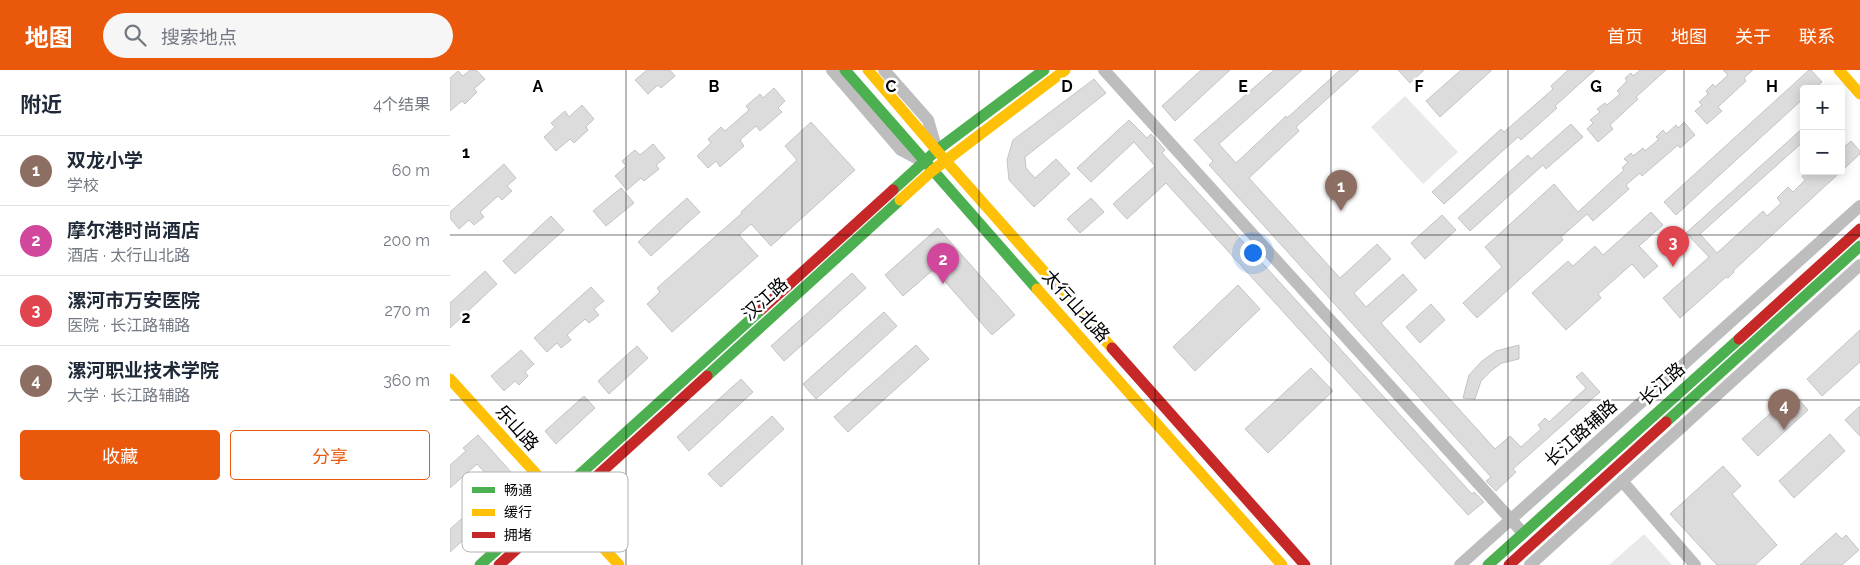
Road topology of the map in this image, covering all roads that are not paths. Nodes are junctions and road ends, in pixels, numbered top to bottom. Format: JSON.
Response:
{"nodes":[{"id":1,"x":832,"y":70,"type":"edge"},
{"id":2,"x":844,"y":70,"type":"edge"},
{"id":3,"x":868,"y":70,"type":"edge"},
{"id":4,"x":884,"y":70,"type":"edge"},
{"id":5,"x":1044,"y":70,"type":"edge"},
{"id":6,"x":1065,"y":70,"type":"edge"},
{"id":7,"x":1104,"y":70,"type":"edge"},
{"id":8,"x":1839,"y":70,"type":"edge"},
{"id":9,"x":1860,"y":94,"type":"edge"},
{"id":10,"x":941,"y":155,"type":"junction"},
{"id":11,"x":928,"y":166,"type":"junction"},
{"id":12,"x":1860,"y":206,"type":"edge"},
{"id":13,"x":1860,"y":228,"type":"edge"},
{"id":14,"x":1860,"y":246,"type":"edge"},
{"id":15,"x":1860,"y":265,"type":"edge"},
{"id":16,"x":450,"y":380,"type":"edge"},
{"id":17,"x":533,"y":472,"type":"edge"},
{"id":18,"x":584,"y":472,"type":"edge"},
{"id":19,"x":600,"y":472,"type":"edge"},
{"id":20,"x":1622,"y":482,"type":"junction"},
{"id":21,"x":1511,"y":520,"type":"junction"},
{"id":22,"x":1523,"y":533,"type":"junction"},
{"id":23,"x":495,"y":552,"type":"edge"},
{"id":24,"x":513,"y":552,"type":"edge"},
{"id":25,"x":607,"y":552,"type":"edge"},
{"id":26,"x":480,"y":565,"type":"edge"},
{"id":27,"x":499,"y":565,"type":"edge"},
{"id":28,"x":619,"y":565,"type":"edge"},
{"id":29,"x":1282,"y":565,"type":"edge"},
{"id":30,"x":1305,"y":565,"type":"edge"},
{"id":31,"x":1460,"y":565,"type":"edge"},
{"id":32,"x":1488,"y":565,"type":"edge"},
{"id":33,"x":1509,"y":565,"type":"edge"},
{"id":34,"x":1530,"y":565,"type":"edge"},
{"id":35,"x":1695,"y":565,"type":"edge"}],
"edges":[{"from":1,"to":11,"type":"street"},
{"from":2,"to":11,"type":"main road","name":"太行山北路"},
{"from":3,"to":10,"type":"main road","name":"太行山北路"},
{"from":4,"to":10,"type":"street"},
{"from":5,"to":10,"type":"main road","name":"汉江路"},
{"from":6,"to":10,"type":"main road","name":"汉江路"},
{"from":7,"to":21,"type":"street"},
{"from":8,"to":9,"type":"main road"},
{"from":10,"to":11,"type":"main road","name":"汉江路"},
{"from":10,"to":30,"type":"main road","name":"太行山北路"},
{"from":11,"to":18,"type":"main road","name":"汉江路"},
{"from":11,"to":19,"type":"main road","name":"汉江路"},
{"from":11,"to":29,"type":"main road","name":"太行山北路"},
{"from":12,"to":21,"type":"street","name":"长江路辅路"},
{"from":13,"to":22,"type":"main road","name":"长江路"},
{"from":14,"to":33,"type":"main road","name":"长江路"},
{"from":15,"to":20,"type":"street"},
{"from":16,"to":17,"type":"main road","name":"乐山路"},
{"from":20,"to":34,"type":"street"},
{"from":20,"to":35,"type":"street"},
{"from":21,"to":22,"type":"street"},
{"from":21,"to":31,"type":"street","name":"长江路辅路"},
{"from":22,"to":32,"type":"main road","name":"长江路"},
{"from":23,"to":26,"type":"main road","name":"汉江路"},
{"from":24,"to":27,"type":"main road","name":"汉江路"},
{"from":25,"to":28,"type":"main road","name":"乐山路"}]}
